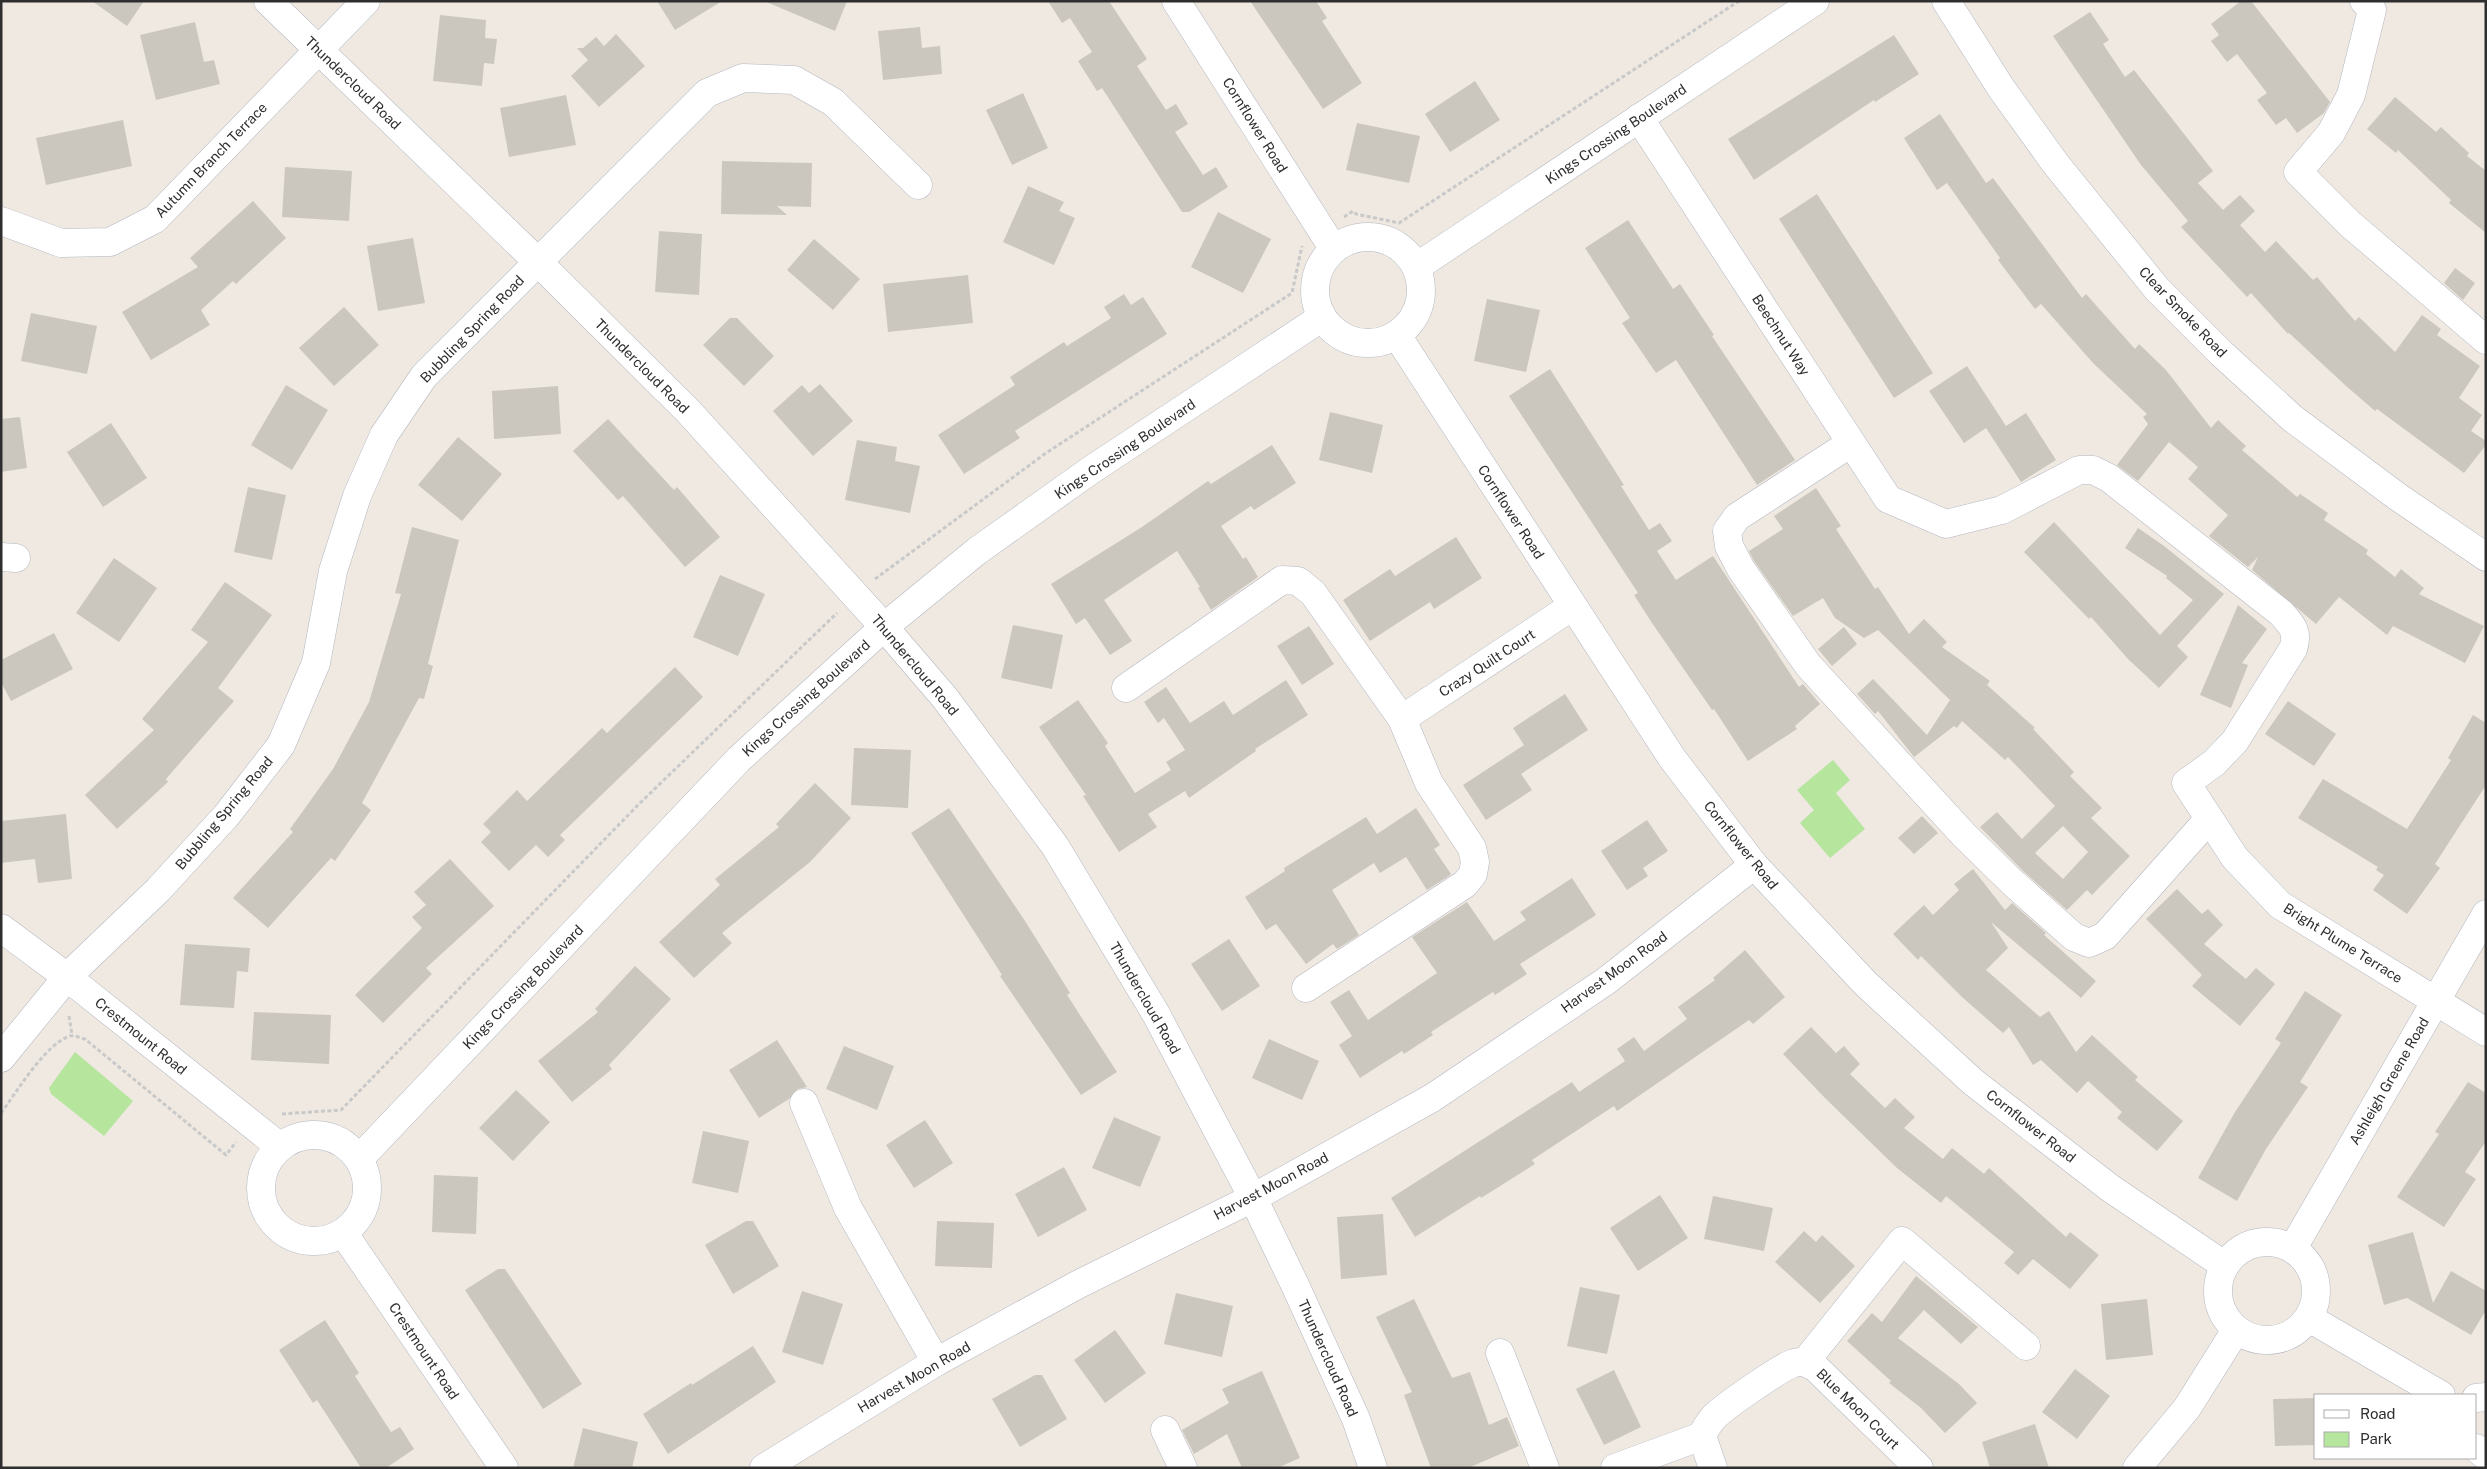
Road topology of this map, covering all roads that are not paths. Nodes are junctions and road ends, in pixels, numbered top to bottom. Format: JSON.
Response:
{"nodes":[{"id":1,"x":268,"y":1,"type":"edge"},
{"id":2,"x":366,"y":1,"type":"edge"},
{"id":3,"x":1176,"y":1,"type":"edge"},
{"id":4,"x":1815,"y":1,"type":"edge"},
{"id":5,"x":1946,"y":1,"type":"edge"},
{"id":6,"x":2368,"y":6,"type":"edge"},
{"id":7,"x":319,"y":50,"type":"junction"},
{"id":8,"x":1639,"y":118,"type":"junction"},
{"id":9,"x":918,"y":185,"type":"dead end"},
{"id":10,"x":1,"y":221,"type":"edge"},
{"id":11,"x":1333,"y":248,"type":"junction"},
{"id":12,"x":538,"y":262,"type":"junction"},
{"id":13,"x":1418,"y":266,"type":"junction"},
{"id":14,"x":1321,"y":318,"type":"junction"},
{"id":15,"x":1398,"y":337,"type":"junction"},
{"id":16,"x":2486,"y":340,"type":"edge"},
{"id":17,"x":1851,"y":443,"type":"junction"},
{"id":18,"x":2486,"y":557,"type":"edge"},
{"id":19,"x":1572,"y":607,"type":"junction"},
{"id":20,"x":884,"y":627,"type":"junction"},
{"id":21,"x":1126,"y":688,"type":"dead end"},
{"id":22,"x":1402,"y":719,"type":"junction"},
{"id":23,"x":2186,"y":783,"type":"joint"},
{"id":24,"x":2208,"y":820,"type":"junction"},
{"id":25,"x":1754,"y":866,"type":"junction"},
{"id":26,"x":2486,"y":914,"type":"edge"},
{"id":27,"x":1,"y":928,"type":"edge"},
{"id":28,"x":67,"y":977,"type":"junction"},
{"id":29,"x":1306,"y":988,"type":"dead end"},
{"id":30,"x":2435,"y":1000,"type":"junction"},
{"id":31,"x":2486,"y":1032,"type":"edge"},
{"id":32,"x":1,"y":1058,"type":"edge"},
{"id":33,"x":804,"y":1102,"type":"dead end"},
{"id":34,"x":280,"y":1146,"type":"junction"},
{"id":35,"x":360,"y":1158,"type":"junction"},
{"id":36,"x":1253,"y":1198,"type":"junction"},
{"id":37,"x":344,"y":1234,"type":"junction"},
{"id":38,"x":2293,"y":1248,"type":"junction"},
{"id":39,"x":2224,"y":1265,"type":"junction"},
{"id":40,"x":2309,"y":1318,"type":"junction"},
{"id":41,"x":2236,"y":1330,"type":"junction"},
{"id":42,"x":2026,"y":1346,"type":"dead end"},
{"id":43,"x":1500,"y":1353,"type":"dead end"},
{"id":44,"x":936,"y":1362,"type":"junction"},
{"id":45,"x":1805,"y":1362,"type":"junction"},
{"id":46,"x":2439,"y":1394,"type":"edge"},
{"id":47,"x":1165,"y":1430,"type":"dead end"},
{"id":48,"x":1702,"y":1436,"type":"junction"},
{"id":49,"x":504,"y":1468,"type":"edge"},
{"id":50,"x":764,"y":1468,"type":"edge"},
{"id":51,"x":1183,"y":1468,"type":"edge"},
{"id":52,"x":1373,"y":1468,"type":"edge"},
{"id":53,"x":1545,"y":1468,"type":"edge"},
{"id":54,"x":1614,"y":1468,"type":"edge"},
{"id":55,"x":1714,"y":1468,"type":"edge"},
{"id":56,"x":1919,"y":1468,"type":"edge"},
{"id":57,"x":2137,"y":1468,"type":"edge"}],
"edges":[{"from":1,"to":7,"type":"street","name":"Thundercloud Road"},
{"from":2,"to":7,"type":"street","name":"Autumn Branch Terrace"},
{"from":3,"to":11,"type":"street","name":"Cornflower Road"},
{"from":4,"to":8,"type":"street","name":"Kings Crossing Boulevard"},
{"from":5,"to":18,"type":"street","name":"Clear Smoke Road"},
{"from":6,"to":16,"type":"street"},
{"from":7,"to":10,"type":"street","name":"Autumn Branch Terrace"},
{"from":7,"to":12,"type":"street","name":"Thundercloud Road"},
{"from":8,"to":13,"type":"street","name":"Kings Crossing Boulevard"},
{"from":8,"to":17,"type":"street","name":"Beechnut Way"},
{"from":9,"to":12,"type":"street","name":"Bubbling Spring Road"},
{"from":11,"to":13,"type":"street"},
{"from":11,"to":14,"type":"street"},
{"from":12,"to":20,"type":"street","name":"Thundercloud Road"},
{"from":12,"to":28,"type":"street","name":"Bubbling Spring Road"},
{"from":13,"to":15,"type":"street"},
{"from":14,"to":15,"type":"street"},
{"from":14,"to":20,"type":"street","name":"Kings Crossing Boulevard"},
{"from":15,"to":19,"type":"street","name":"Cornflower Road"},
{"from":17,"to":23,"type":"street","name":"Beechnut Way"},
{"from":17,"to":24,"type":"street"},
{"from":19,"to":22,"type":"street","name":"Crazy Quilt Court"},
{"from":19,"to":25,"type":"street","name":"Cornflower Road"},
{"from":20,"to":35,"type":"street","name":"Kings Crossing Boulevard"},
{"from":20,"to":36,"type":"street","name":"Thundercloud Road"},
{"from":21,"to":22,"type":"street"},
{"from":22,"to":29,"type":"street"},
{"from":23,"to":24,"type":"street","name":"Bright Plume Terrace"},
{"from":24,"to":30,"type":"street","name":"Bright Plume Terrace"},
{"from":25,"to":36,"type":"street","name":"Harvest Moon Road"},
{"from":25,"to":39,"type":"street","name":"Cornflower Road"},
{"from":26,"to":30,"type":"street","name":"Ashleigh Greene Road"},
{"from":27,"to":28,"type":"street","name":"Crestmount Road"},
{"from":28,"to":32,"type":"street","name":"Bubbling Spring Road"},
{"from":28,"to":34,"type":"street","name":"Crestmount Road"},
{"from":30,"to":31,"type":"street","name":"Bright Plume Terrace"},
{"from":30,"to":38,"type":"street","name":"Ashleigh Greene Road"},
{"from":33,"to":44,"type":"street"},
{"from":34,"to":35,"type":"street"},
{"from":34,"to":37,"type":"street"},
{"from":35,"to":37,"type":"street"},
{"from":36,"to":44,"type":"street","name":"Harvest Moon Road"},
{"from":36,"to":52,"type":"street","name":"Thundercloud Road"},
{"from":37,"to":49,"type":"street","name":"Crestmount Road"},
{"from":38,"to":39,"type":"street"},
{"from":38,"to":40,"type":"street"},
{"from":39,"to":41,"type":"street"},
{"from":40,"to":41,"type":"street"},
{"from":40,"to":46,"type":"street"},
{"from":41,"to":57,"type":"street"},
{"from":42,"to":45,"type":"street"},
{"from":43,"to":53,"type":"street"},
{"from":44,"to":50,"type":"street","name":"Harvest Moon Road"},
{"from":45,"to":48,"type":"street","name":"Blue Moon Court"},
{"from":45,"to":56,"type":"street","name":"Blue Moon Court"},
{"from":47,"to":51,"type":"street"},
{"from":48,"to":54,"type":"street"},
{"from":48,"to":55,"type":"street"}]}
